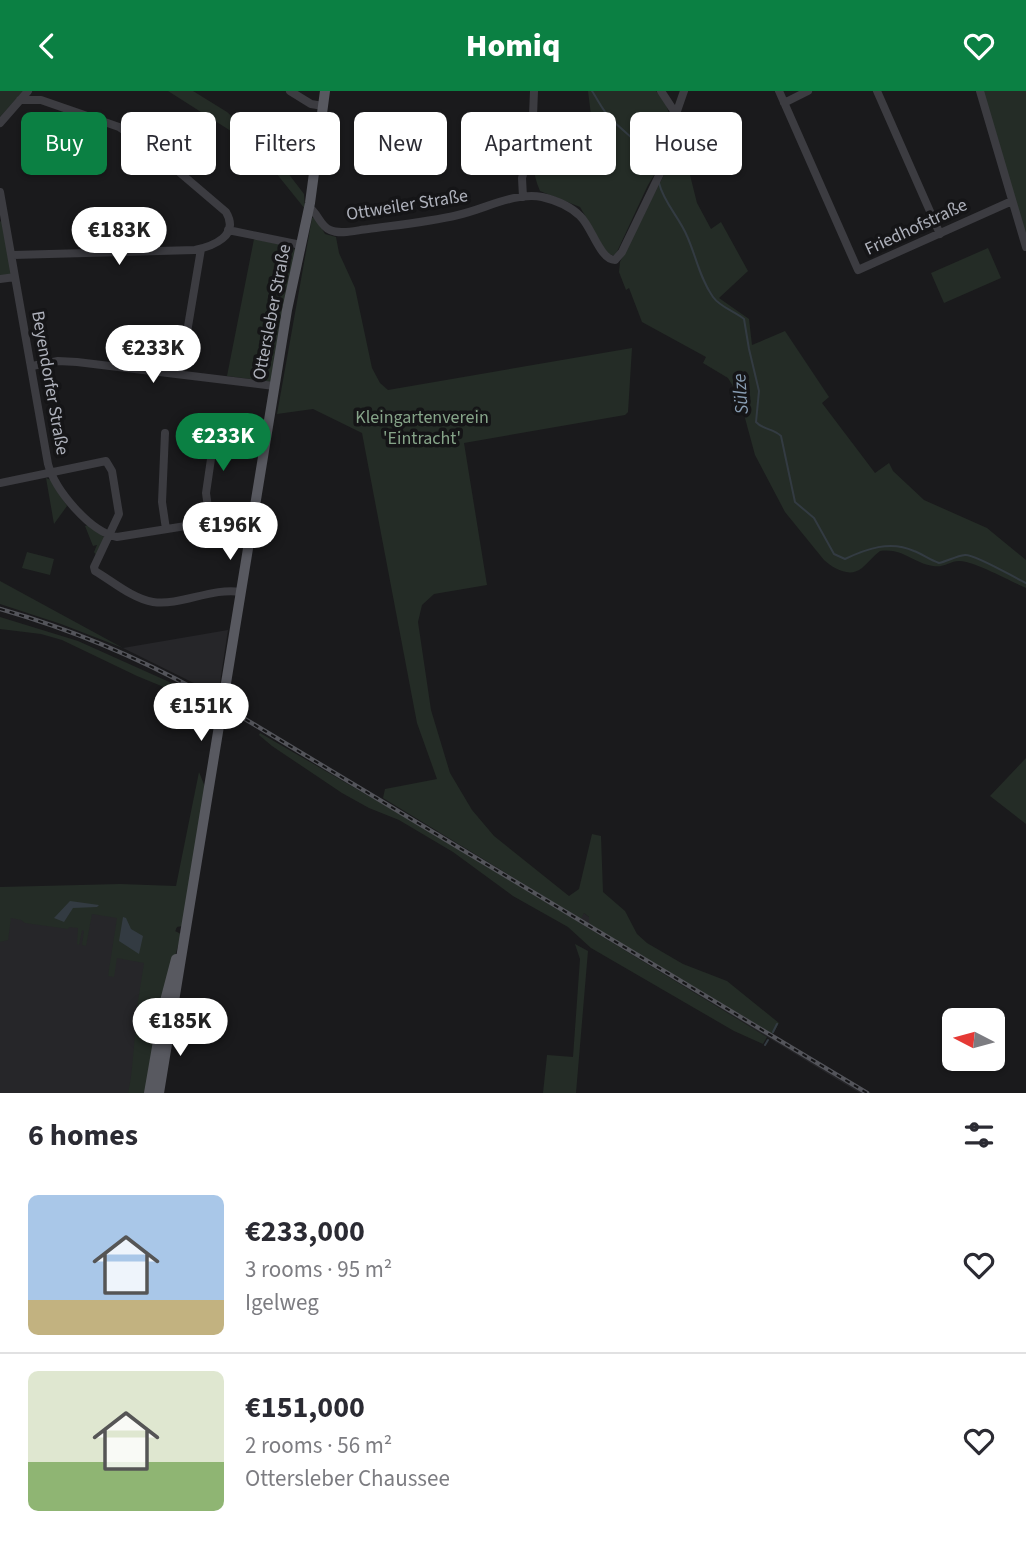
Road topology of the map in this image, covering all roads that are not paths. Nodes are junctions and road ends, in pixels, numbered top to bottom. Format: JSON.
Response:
{"nodes":[{"id":1,"x":28,"y":91,"type":"edge"},
{"id":2,"x":36,"y":91,"type":"edge"},
{"id":3,"x":290,"y":91,"type":"edge"},
{"id":4,"x":325,"y":91,"type":"edge"},
{"id":5,"x":534,"y":91,"type":"edge"},
{"id":6,"x":661,"y":91,"type":"edge"},
{"id":7,"x":684,"y":91,"type":"edge"},
{"id":8,"x":779,"y":91,"type":"edge"},
{"id":9,"x":808,"y":91,"type":"edge"},
{"id":10,"x":877,"y":91,"type":"edge"},
{"id":11,"x":980,"y":91,"type":"edge"},
{"id":12,"x":20,"y":100,"type":"junction"},
{"id":13,"x":41,"y":100,"type":"junction"},
{"id":14,"x":784,"y":103,"type":"junction"},
{"id":15,"x":323,"y":106,"type":"junction"},
{"id":16,"x":675,"y":112,"type":"edge"},
{"id":17,"x":677,"y":112,"type":"edge"},
{"id":18,"x":0,"y":123,"type":"edge"},
{"id":19,"x":659,"y":175,"type":"edge"},
{"id":20,"x":0,"y":192,"type":"edge"},
{"id":21,"x":523,"y":197,"type":"junction"},
{"id":22,"x":1012,"y":201,"type":"junction"},
{"id":23,"x":309,"y":207,"type":"junction"},
{"id":24,"x":228,"y":230,"type":"junction"},
{"id":25,"x":940,"y":233,"type":"junction"},
{"id":26,"x":301,"y":245,"type":"junction"},
{"id":27,"x":1026,"y":247,"type":"edge"},
{"id":28,"x":201,"y":249,"type":"junction"},
{"id":29,"x":13,"y":255,"type":"junction"},
{"id":30,"x":15,"y":277,"type":"junction"},
{"id":31,"x":0,"y":279,"type":"edge"},
{"id":32,"x":32,"y":366,"type":"junction"},
{"id":33,"x":180,"y":373,"type":"junction"},
{"id":34,"x":274,"y":386,"type":"junction"},
{"id":35,"x":271,"y":408,"type":"junction"},
{"id":36,"x":216,"y":425,"type":"dead end"},
{"id":37,"x":164,"y":433,"type":"dead end"},
{"id":38,"x":264,"y":453,"type":"junction"},
{"id":39,"x":50,"y":471,"type":"junction"},
{"id":40,"x":0,"y":482,"type":"edge"},
{"id":41,"x":253,"y":517,"type":"junction"},
{"id":42,"x":210,"y":522,"type":"junction"},
{"id":43,"x":166,"y":529,"type":"junction"},
{"id":44,"x":110,"y":536,"type":"junction"},
{"id":45,"x":241,"y":591,"type":"junction"},
{"id":46,"x":184,"y":935,"type":"junction"},
{"id":47,"x":149,"y":1093,"type":"edge"},
{"id":48,"x":159,"y":1093,"type":"edge"}],
"edges":[{"from":1,"to":12,"type":"street"},
{"from":2,"to":13,"type":"street"},
{"from":3,"to":15,"type":"street"},
{"from":4,"to":15,"type":"main road","name":"Ottersleber Straße"},
{"from":5,"to":21,"type":"street"},
{"from":6,"to":16,"type":"street"},
{"from":7,"to":17,"type":"street"},
{"from":8,"to":14,"type":"street","name":"Friedhofstraße"},
{"from":9,"to":14,"type":"street"},
{"from":10,"to":25,"type":"street"},
{"from":11,"to":22,"type":"street"},
{"from":12,"to":13,"type":"street"},
{"from":12,"to":18,"type":"street"},
{"from":13,"to":24,"type":"street"},
{"from":14,"to":25,"type":"street","name":"Friedhofstraße"},
{"from":15,"to":23,"type":"main road","name":"Ottersleber Straße"},
{"from":19,"to":21,"type":"street","name":"Ottweiler Straße"},
{"from":20,"to":29,"type":"street","name":"Beyendorfer Straße"},
{"from":21,"to":23,"type":"street","name":"Ottweiler Straße"},
{"from":22,"to":25,"type":"street","name":"Friedhofstraße"},
{"from":22,"to":27,"type":"street"},
{"from":23,"to":26,"type":"main road","name":"Ottersleber Straße"},
{"from":24,"to":26,"type":"street"},
{"from":24,"to":28,"type":"street"},
{"from":26,"to":34,"type":"main road","name":"Ottersleber Straße"},
{"from":28,"to":29,"type":"street"},
{"from":28,"to":33,"type":"street"},
{"from":29,"to":30,"type":"street","name":"Beyendorfer Straße"},
{"from":30,"to":31,"type":"street"},
{"from":30,"to":32,"type":"street","name":"Beyendorfer Straße"},
{"from":32,"to":33,"type":"street"},
{"from":32,"to":39,"type":"street","name":"Beyendorfer Straße"},
{"from":33,"to":34,"type":"street"},
{"from":34,"to":35,"type":"main road","name":"Ottersleber Straße"},
{"from":35,"to":38,"type":"main road","name":"Ottersleber Straße"},
{"from":35,"to":38,"type":"street"},
{"from":36,"to":42,"type":"street"},
{"from":37,"to":43,"type":"street"},
{"from":38,"to":41,"type":"main road","name":"Ottersleber Straße"},
{"from":39,"to":40,"type":"street"},
{"from":39,"to":44,"type":"street","name":"Beyendorfer Straße"},
{"from":39,"to":44,"type":"street"},
{"from":41,"to":42,"type":"street"},
{"from":41,"to":45,"type":"main road","name":"Ottersleber Straße"},
{"from":42,"to":43,"type":"street"},
{"from":43,"to":44,"type":"street"},
{"from":44,"to":45,"type":"street"},
{"from":45,"to":46,"type":"main road","name":"Ottersleber Straße"},
{"from":46,"to":47,"type":"main road"},
{"from":46,"to":48,"type":"main road"}]}
